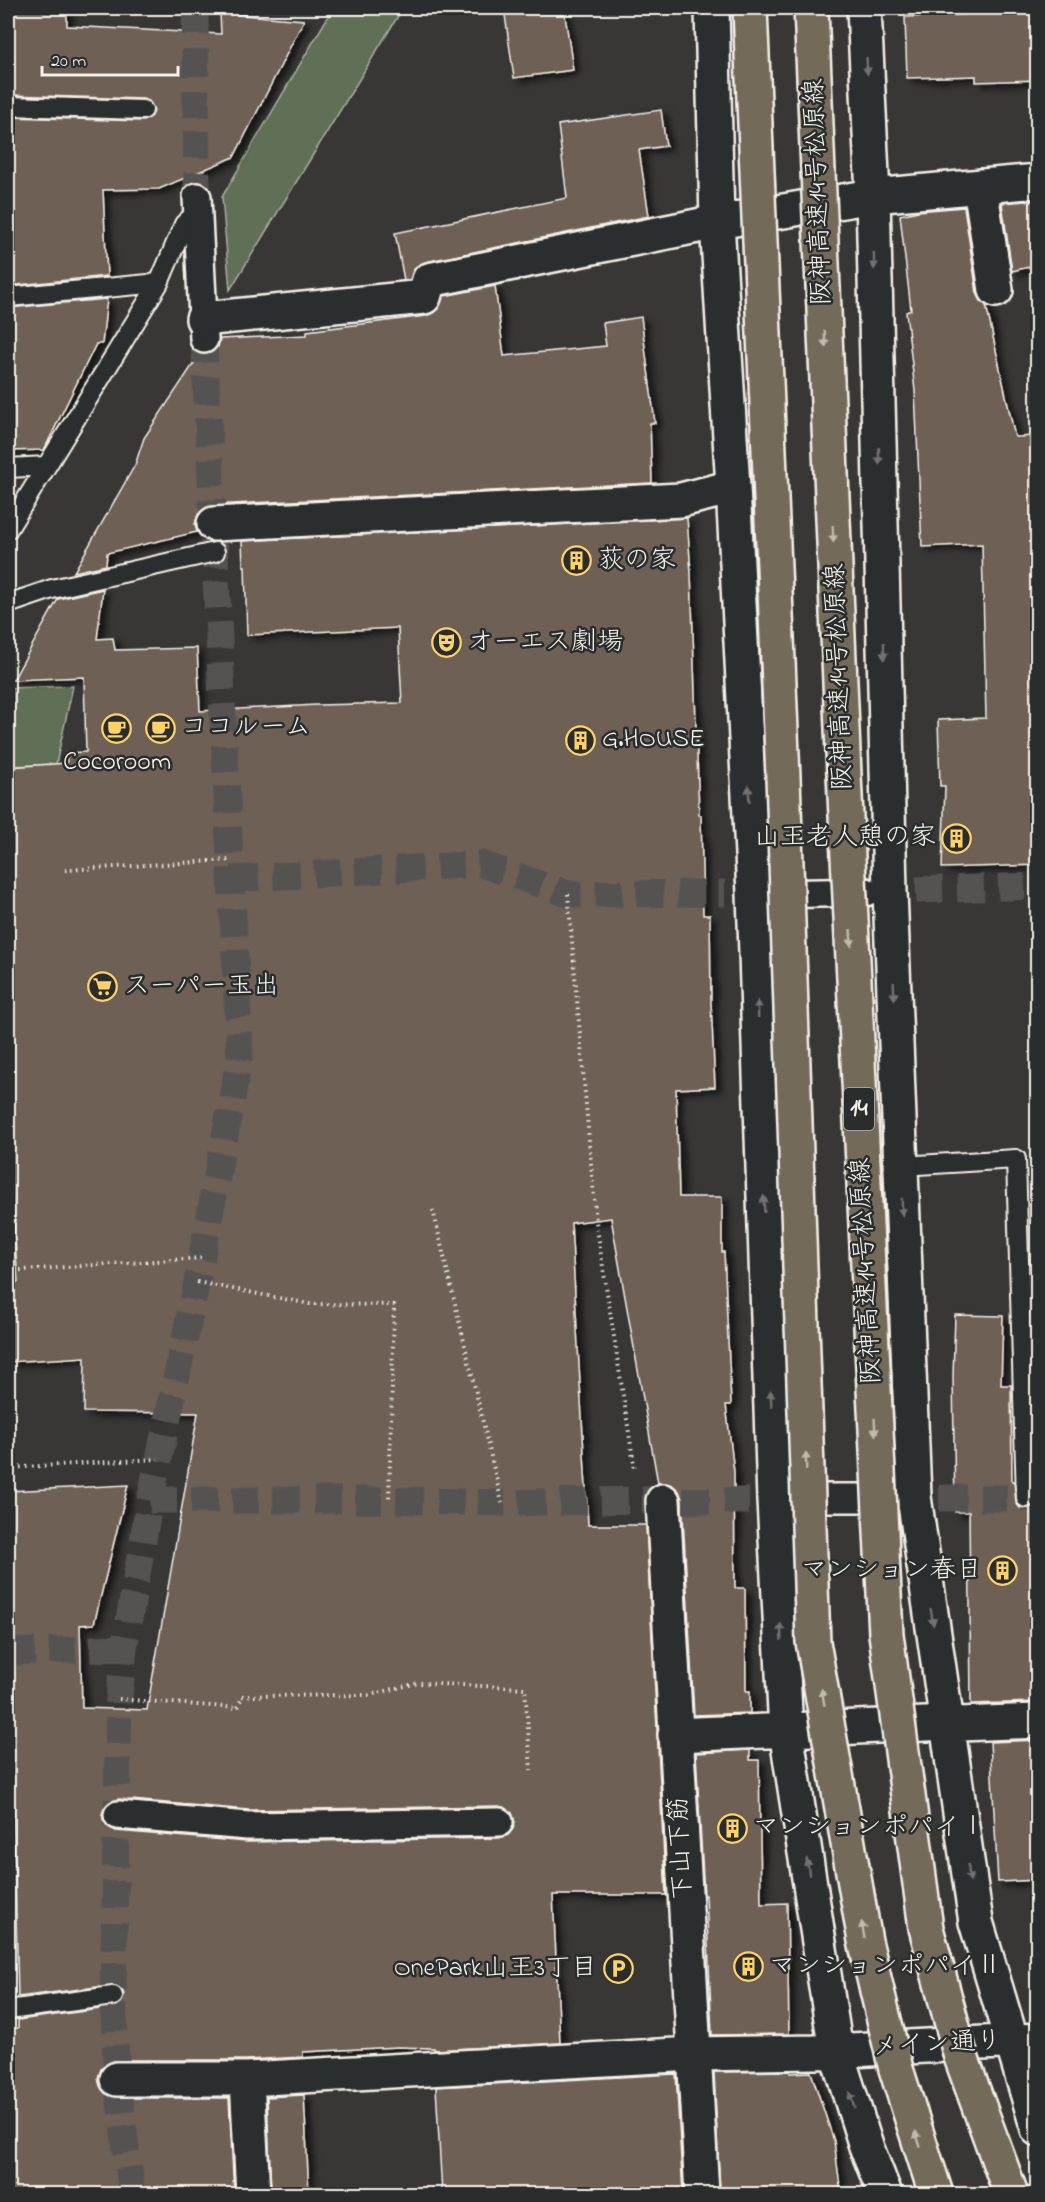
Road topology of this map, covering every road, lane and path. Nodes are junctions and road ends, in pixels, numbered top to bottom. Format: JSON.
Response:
{"nodes":[{"id":1,"x":711,"y":8,"type":"edge"},
{"id":2,"x":750,"y":8,"type":"edge"},
{"id":3,"x":811,"y":8,"type":"edge"},
{"id":4,"x":864,"y":8,"type":"edge"},
{"id":5,"x":8,"y":106,"type":"edge"},
{"id":6,"x":143,"y":110,"type":"dead end"},
{"id":7,"x":1038,"y":181,"type":"edge"},
{"id":8,"x":980,"y":186,"type":"junction"},
{"id":9,"x":873,"y":196,"type":"junction"},
{"id":10,"x":198,"y":204,"type":"joint"},
{"id":11,"x":717,"y":222,"type":"junction"},
{"id":12,"x":159,"y":283,"type":"junction"},
{"id":13,"x":996,"y":290,"type":"dead end"},
{"id":14,"x":8,"y":297,"type":"edge"},
{"id":15,"x":204,"y":329,"type":"joint"},
{"id":16,"x":46,"y":466,"type":"junction"},
{"id":17,"x":8,"y":468,"type":"edge"},
{"id":18,"x":733,"y":487,"type":"junction"},
{"id":19,"x":8,"y":529,"type":"edge"},
{"id":20,"x":214,"y":538,"type":"joint"},
{"id":21,"x":8,"y":604,"type":"edge"},
{"id":22,"x":231,"y":860,"type":"dead end"},
{"id":23,"x":65,"y":870,"type":"dead end"},
{"id":24,"x":866,"y":892,"type":"dead end"},
{"id":25,"x":568,"y":894,"type":"dead end"},
{"id":26,"x":774,"y":894,"type":"dead end"},
{"id":27,"x":901,"y":1166,"type":"junction"},
{"id":28,"x":433,"y":1210,"type":"dead end"},
{"id":29,"x":201,"y":1258,"type":"dead end"},
{"id":30,"x":8,"y":1271,"type":"edge"},
{"id":31,"x":197,"y":1282,"type":"dead end"},
{"id":32,"x":158,"y":1459,"type":"dead end"},
{"id":33,"x":8,"y":1468,"type":"edge"},
{"id":34,"x":636,"y":1477,"type":"dead end"},
{"id":35,"x":798,"y":1498,"type":"dead end"},
{"id":36,"x":891,"y":1498,"type":"dead end"},
{"id":37,"x":1026,"y":1498,"type":"dead end"},
{"id":38,"x":388,"y":1500,"type":"dead end"},
{"id":39,"x":663,"y":1501,"type":"dead end"},
{"id":40,"x":502,"y":1503,"type":"dead end"},
{"id":41,"x":119,"y":1699,"type":"dead end"},
{"id":42,"x":1038,"y":1721,"type":"edge"},
{"id":43,"x":948,"y":1723,"type":"junction"},
{"id":44,"x":786,"y":1731,"type":"junction"},
{"id":45,"x":675,"y":1735,"type":"junction"},
{"id":46,"x":531,"y":1770,"type":"dead end"},
{"id":47,"x":118,"y":1815,"type":"dead end"},
{"id":48,"x":499,"y":1822,"type":"dead end"},
{"id":49,"x":113,"y":1996,"type":"dead end"},
{"id":50,"x":8,"y":2010,"type":"edge"},
{"id":51,"x":1024,"y":2040,"type":"edge"},
{"id":52,"x":836,"y":2051,"type":"junction"},
{"id":53,"x":694,"y":2054,"type":"junction"},
{"id":54,"x":117,"y":2079,"type":"dead end"},
{"id":55,"x":247,"y":2079,"type":"junction"},
{"id":56,"x":1038,"y":2129,"type":"edge"},
{"id":57,"x":254,"y":2194,"type":"edge"},
{"id":58,"x":702,"y":2194,"type":"edge"},
{"id":59,"x":885,"y":2194,"type":"edge"},
{"id":60,"x":936,"y":2194,"type":"edge"},
{"id":61,"x":1011,"y":2194,"type":"edge"}],
"edges":[{"from":1,"to":11,"type":"street"},
{"from":60,"to":2,"type":"highway","one_way":true,"bridge":true},
{"from":3,"to":61,"type":"highway","name":"阪神高速14号松原線","number":"14","one_way":true,"bridge":true},
{"from":4,"to":9,"type":"street","one_way":true},
{"from":5,"to":6,"type":"lane"},
{"from":7,"to":8,"type":"street"},
{"from":8,"to":9,"type":"street"},
{"from":8,"to":13,"type":"street"},
{"from":9,"to":11,"type":"street"},
{"from":9,"to":27,"type":"street","one_way":true},
{"from":10,"to":12,"type":"lane"},
{"from":10,"to":15,"type":"street"},
{"from":11,"to":15,"type":"street"},
{"from":11,"to":18,"type":"street"},
{"from":12,"to":14,"type":"lane"},
{"from":12,"to":16,"type":"lane"},
{"from":16,"to":17,"type":"lane"},
{"from":16,"to":19,"type":"lane"},
{"from":18,"to":20,"type":"street"},
{"from":44,"to":18,"type":"street","one_way":true},
{"from":20,"to":21,"type":"lane"},
{"from":22,"to":23,"type":"path"},
{"from":24,"to":26,"type":"street"},
{"from":25,"to":34,"type":"path"},
{"from":27,"to":37,"type":"lane"},
{"from":27,"to":43,"type":"street","one_way":true},
{"from":28,"to":40,"type":"path"},
{"from":29,"to":30,"type":"path"},
{"from":31,"to":38,"type":"path"},
{"from":32,"to":33,"type":"path"},
{"from":35,"to":36,"type":"street"},
{"from":39,"to":45,"type":"street","name":"下山下筋"},
{"from":41,"to":46,"type":"path"},
{"from":42,"to":43,"type":"street"},
{"from":43,"to":44,"type":"street"},
{"from":43,"to":51,"type":"street","one_way":true},
{"from":44,"to":45,"type":"street"},
{"from":52,"to":44,"type":"street","one_way":true},
{"from":45,"to":53,"type":"street","name":"下山下筋"},
{"from":47,"to":48,"type":"street"},
{"from":49,"to":50,"type":"lane"},
{"from":51,"to":52,"type":"street","name":"メイン通り"},
{"from":51,"to":56,"type":"street"},
{"from":52,"to":53,"type":"street","name":"メイン通り"},
{"from":59,"to":52,"type":"street","one_way":true},
{"from":53,"to":55,"type":"street","name":"メイン通り"},
{"from":53,"to":58,"type":"street","name":"下山下筋"},
{"from":54,"to":55,"type":"street","name":"メイン通り"},
{"from":55,"to":57,"type":"street"}]}
